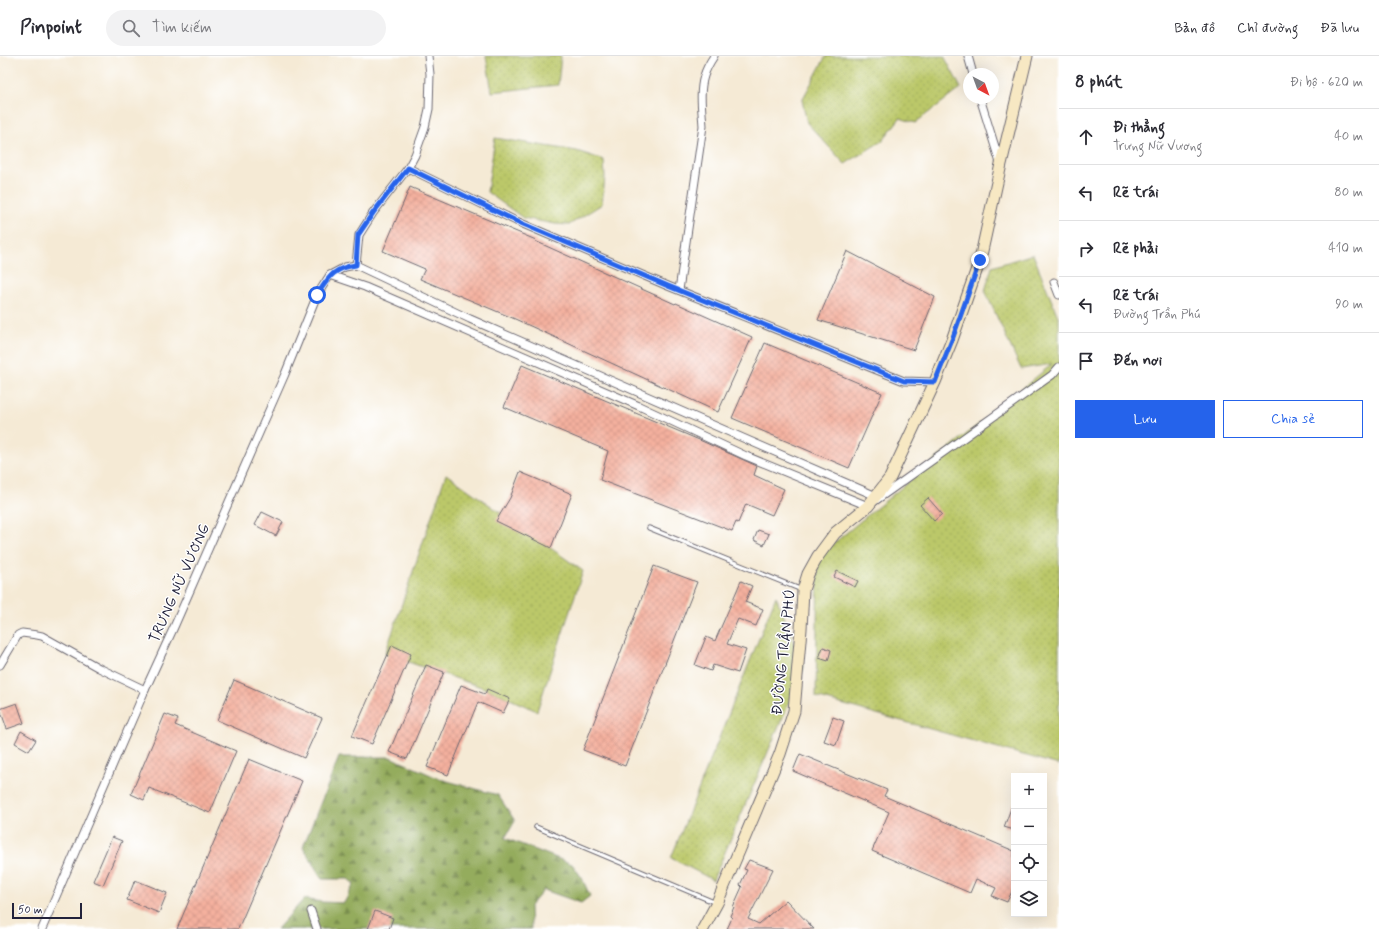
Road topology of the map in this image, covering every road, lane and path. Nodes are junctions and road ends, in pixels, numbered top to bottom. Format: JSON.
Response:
{"nodes":[{"id":1,"x":428,"y":56,"type":"edge"},
{"id":2,"x":714,"y":56,"type":"edge"},
{"id":3,"x":968,"y":56,"type":"edge"},
{"id":4,"x":1027,"y":56,"type":"edge"},
{"id":5,"x":971,"y":68,"type":"edge"},
{"id":6,"x":982,"y":104,"type":"edge"},
{"id":7,"x":1000,"y":164,"type":"junction"},
{"id":8,"x":408,"y":168,"type":"junction"},
{"id":9,"x":356,"y":265,"type":"junction"},
{"id":10,"x":330,"y":275,"type":"junction"},
{"id":11,"x":1054,"y":282,"type":"dead end"},
{"id":12,"x":679,"y":290,"type":"junction"},
{"id":13,"x":1059,"y":295,"type":"edge"},
{"id":14,"x":1059,"y":367,"type":"edge"},
{"id":15,"x":935,"y":382,"type":"junction"},
{"id":16,"x":876,"y":496,"type":"junction"},
{"id":17,"x":868,"y":506,"type":"junction"},
{"id":18,"x":648,"y":528,"type":"dead end"},
{"id":19,"x":803,"y":590,"type":"junction"},
{"id":20,"x":0,"y":665,"type":"edge"},
{"id":21,"x":145,"y":690,"type":"junction"},
{"id":22,"x":536,"y":827,"type":"dead end"},
{"id":23,"x":717,"y":904,"type":"junction"},
{"id":24,"x":311,"y":911,"type":"dead end"},
{"id":25,"x":42,"y":929,"type":"edge"},
{"id":26,"x":317,"y":929,"type":"edge"},
{"id":27,"x":703,"y":929,"type":"edge"}],
"edges":[{"from":1,"to":8,"type":"street"},
{"from":2,"to":12,"type":"street"},
{"from":3,"to":5,"type":"street"},
{"from":4,"to":7,"type":"main road","name":"ĐƯỜNG TRẦN PHÚ"},
{"from":6,"to":7,"type":"street"},
{"from":7,"to":15,"type":"main road","name":"ĐƯỜNG TRẦN PHÚ"},
{"from":8,"to":9,"type":"street"},
{"from":8,"to":12,"type":"street"},
{"from":9,"to":10,"type":"street"},
{"from":9,"to":16,"type":"street"},
{"from":10,"to":17,"type":"street"},
{"from":10,"to":21,"type":"street","name":"TRƯNG NỮ VƯƠNG"},
{"from":11,"to":13,"type":"street"},
{"from":12,"to":15,"type":"street"},
{"from":14,"to":17,"type":"street"},
{"from":15,"to":16,"type":"main road","name":"ĐƯỜNG TRẦN PHÚ"},
{"from":16,"to":17,"type":"main road","name":"ĐƯỜNG TRẦN PHÚ"},
{"from":17,"to":19,"type":"main road","name":"ĐƯỜNG TRẦN PHÚ"},
{"from":18,"to":19,"type":"lane"},
{"from":19,"to":23,"type":"main road","name":"ĐƯỜNG TRẦN PHÚ"},
{"from":20,"to":21,"type":"street"},
{"from":21,"to":25,"type":"street","name":"TRƯNG NỮ VƯƠNG"},
{"from":22,"to":23,"type":"lane"},
{"from":23,"to":27,"type":"main road","name":"ĐƯỜNG TRẦN PHÚ"},
{"from":24,"to":26,"type":"street"}]}
